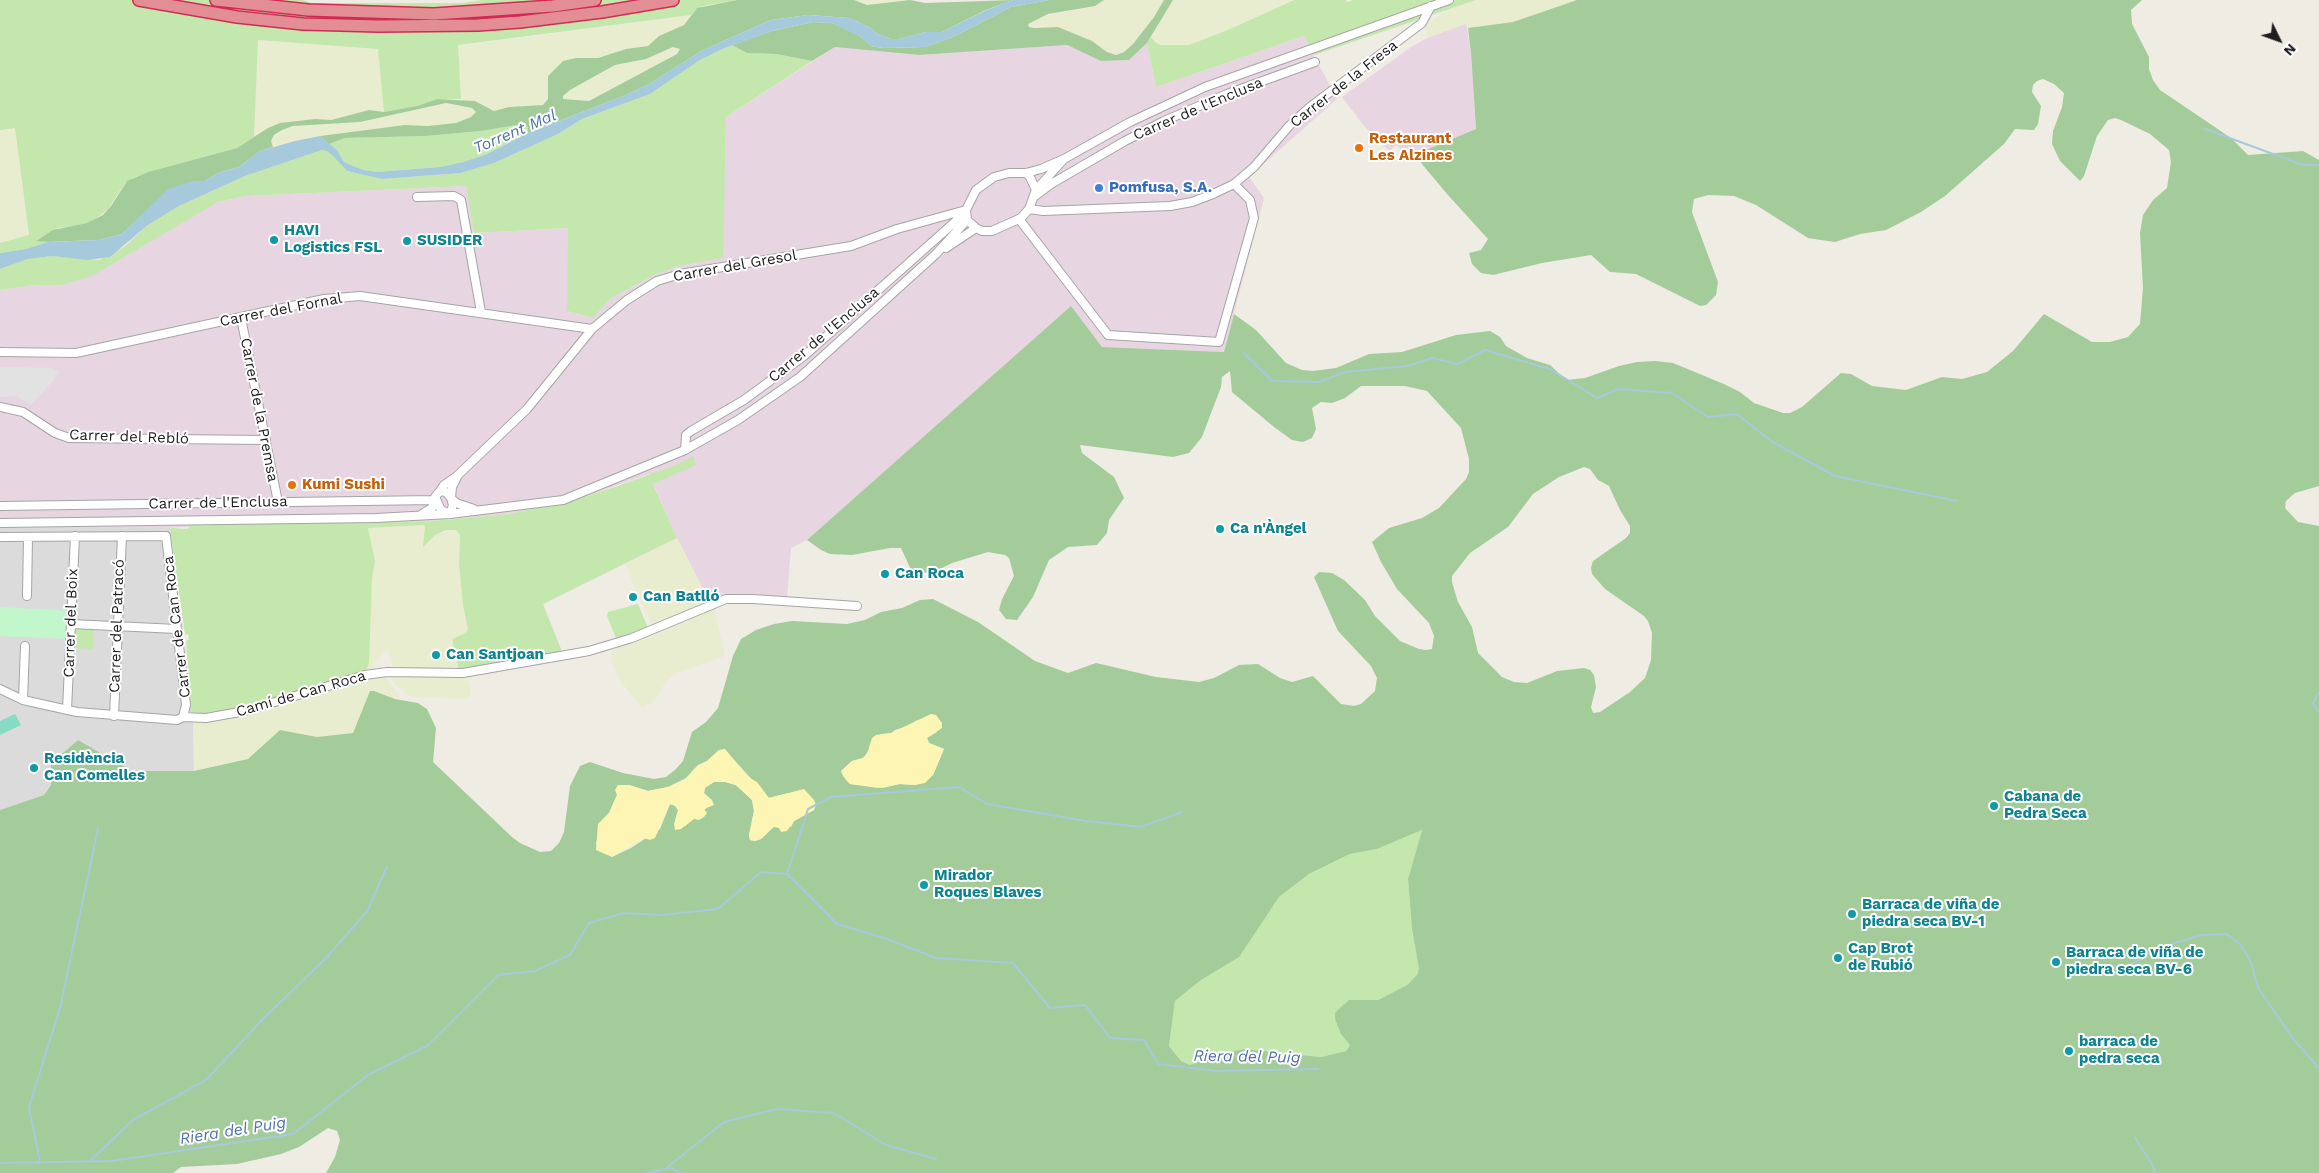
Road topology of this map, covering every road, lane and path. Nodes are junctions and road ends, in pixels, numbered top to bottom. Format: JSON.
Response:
{"nodes":[{"id":1,"x":139,"y":0,"type":"edge"},
{"id":2,"x":216,"y":0,"type":"edge"},
{"id":3,"x":595,"y":0,"type":"edge"},
{"id":4,"x":672,"y":0,"type":"edge"},
{"id":5,"x":1449,"y":0,"type":"edge"},
{"id":6,"x":1431,"y":6,"type":"junction"},
{"id":7,"x":1315,"y":62,"type":"dead end"},
{"id":8,"x":1064,"y":159,"type":"junction"},
{"id":9,"x":1026,"y":173,"type":"junction"},
{"id":10,"x":1234,"y":184,"type":"junction"},
{"id":11,"x":1036,"y":193,"type":"junction"},
{"id":12,"x":417,"y":197,"type":"dead end"},
{"id":13,"x":1029,"y":209,"type":"junction"},
{"id":14,"x":966,"y":214,"type":"junction"},
{"id":15,"x":1019,"y":219,"type":"junction"},
{"id":16,"x":976,"y":228,"type":"junction"},
{"id":17,"x":936,"y":254,"type":"junction"},
{"id":18,"x":481,"y":312,"type":"junction"},
{"id":19,"x":241,"y":318,"type":"junction"},
{"id":20,"x":592,"y":329,"type":"junction"},
{"id":21,"x":0,"y":352,"type":"edge"},
{"id":22,"x":0,"y":407,"type":"edge"},
{"id":23,"x":266,"y":440,"type":"junction"},
{"id":24,"x":685,"y":450,"type":"junction"},
{"id":25,"x":458,"y":475,"type":"junction"},
{"id":26,"x":440,"y":491,"type":"junction"},
{"id":27,"x":451,"y":498,"type":"junction"},
{"id":28,"x":435,"y":500,"type":"junction"},
{"id":29,"x":278,"y":502,"type":"junction"},
{"id":30,"x":0,"y":506,"type":"edge"},
{"id":31,"x":478,"y":510,"type":"junction"},
{"id":32,"x":450,"y":514,"type":"junction"},
{"id":33,"x":420,"y":515,"type":"junction"},
{"id":34,"x":0,"y":523,"type":"edge"},
{"id":35,"x":75,"y":536,"type":"junction"},
{"id":36,"x":122,"y":536,"type":"junction"},
{"id":37,"x":0,"y":537,"type":"edge"},
{"id":38,"x":28,"y":537,"type":"junction"},
{"id":39,"x":27,"y":596,"type":"dead end"},
{"id":40,"x":857,"y":606,"type":"dead end"},
{"id":41,"x":71,"y":624,"type":"junction"},
{"id":42,"x":116,"y":627,"type":"junction"},
{"id":43,"x":177,"y":629,"type":"junction"},
{"id":44,"x":24,"y":646,"type":"dead end"},
{"id":45,"x":0,"y":689,"type":"edge"},
{"id":46,"x":23,"y":700,"type":"junction"},
{"id":47,"x":67,"y":710,"type":"junction"},
{"id":48,"x":114,"y":716,"type":"junction"},
{"id":49,"x":183,"y":717,"type":"junction"}],
"edges":[{"from":1,"to":4,"type":"highway"},
{"from":2,"to":3,"type":"highway"},
{"from":5,"to":6,"type":"street"},
{"from":6,"to":8,"type":"street"},
{"from":6,"to":10,"type":"street","name":"Carrer de la Fresa"},
{"from":7,"to":11,"type":"street","name":"Carrer de l'Enclusa"},
{"from":8,"to":9,"type":"street"},
{"from":8,"to":11,"type":"street"},
{"from":9,"to":11,"type":"street"},
{"from":9,"to":14,"type":"street"},
{"from":10,"to":13,"type":"street","name":"Carrer de la Fresa"},
{"from":10,"to":15,"type":"street"},
{"from":11,"to":13,"type":"street"},
{"from":12,"to":18,"type":"street"},
{"from":13,"to":15,"type":"street"},
{"from":14,"to":16,"type":"street"},
{"from":14,"to":17,"type":"street"},
{"from":14,"to":20,"type":"street","name":"Carrer del Gresol"},
{"from":14,"to":24,"type":"street","name":"Carrer de l'Enclusa"},
{"from":15,"to":16,"type":"street"},
{"from":16,"to":17,"type":"street"},
{"from":17,"to":24,"type":"street"},
{"from":18,"to":19,"type":"street","name":"Carrer del Fornal"},
{"from":18,"to":20,"type":"street","name":"Carrer del Fornal"},
{"from":19,"to":21,"type":"street","name":"Carrer del Fornal"},
{"from":19,"to":23,"type":"street","name":"Carrer de la Premsa"},
{"from":20,"to":25,"type":"street","name":"Carrer del Gresol"},
{"from":22,"to":23,"type":"street","name":"Carrer del Rebló"},
{"from":23,"to":29,"type":"street","name":"Carrer de la Premsa"},
{"from":24,"to":31,"type":"street"},
{"from":25,"to":26,"type":"street","name":"Carrer del Gresol"},
{"from":25,"to":27,"type":"street"},
{"from":26,"to":27,"type":"street"},
{"from":26,"to":28,"type":"street","name":"Carrer del Gresol"},
{"from":27,"to":31,"type":"street"},
{"from":27,"to":32,"type":"street"},
{"from":28,"to":29,"type":"street","name":"Carrer de l'Enclusa"},
{"from":28,"to":32,"type":"street"},
{"from":28,"to":33,"type":"street","name":"Carrer del Gresol"},
{"from":29,"to":30,"type":"street","name":"Carrer de l'Enclusa"},
{"from":31,"to":32,"type":"street"},
{"from":32,"to":33,"type":"street"},
{"from":33,"to":34,"type":"street"},
{"from":35,"to":36,"type":"street"},
{"from":35,"to":38,"type":"street"},
{"from":35,"to":41,"type":"street","name":"Carrer del Boix"},
{"from":36,"to":42,"type":"street","name":"Carrer del Patracó"},
{"from":36,"to":43,"type":"street","name":"Carrer de Can Roca"},
{"from":37,"to":38,"type":"street"},
{"from":38,"to":39,"type":"street"},
{"from":40,"to":49,"type":"street","name":"Camí de Can Roca"},
{"from":41,"to":42,"type":"street"},
{"from":41,"to":47,"type":"street","name":"Carrer del Boix"},
{"from":42,"to":43,"type":"street"},
{"from":42,"to":48,"type":"street","name":"Carrer del Patracó"},
{"from":43,"to":49,"type":"street","name":"Carrer de Can Roca"},
{"from":44,"to":46,"type":"street"},
{"from":45,"to":46,"type":"street","name":"Camí de Can Roca"},
{"from":46,"to":47,"type":"street","name":"Camí de Can Roca"},
{"from":47,"to":48,"type":"street","name":"Camí de Can Roca"},
{"from":48,"to":49,"type":"street","name":"Camí de Can Roca"}]}
